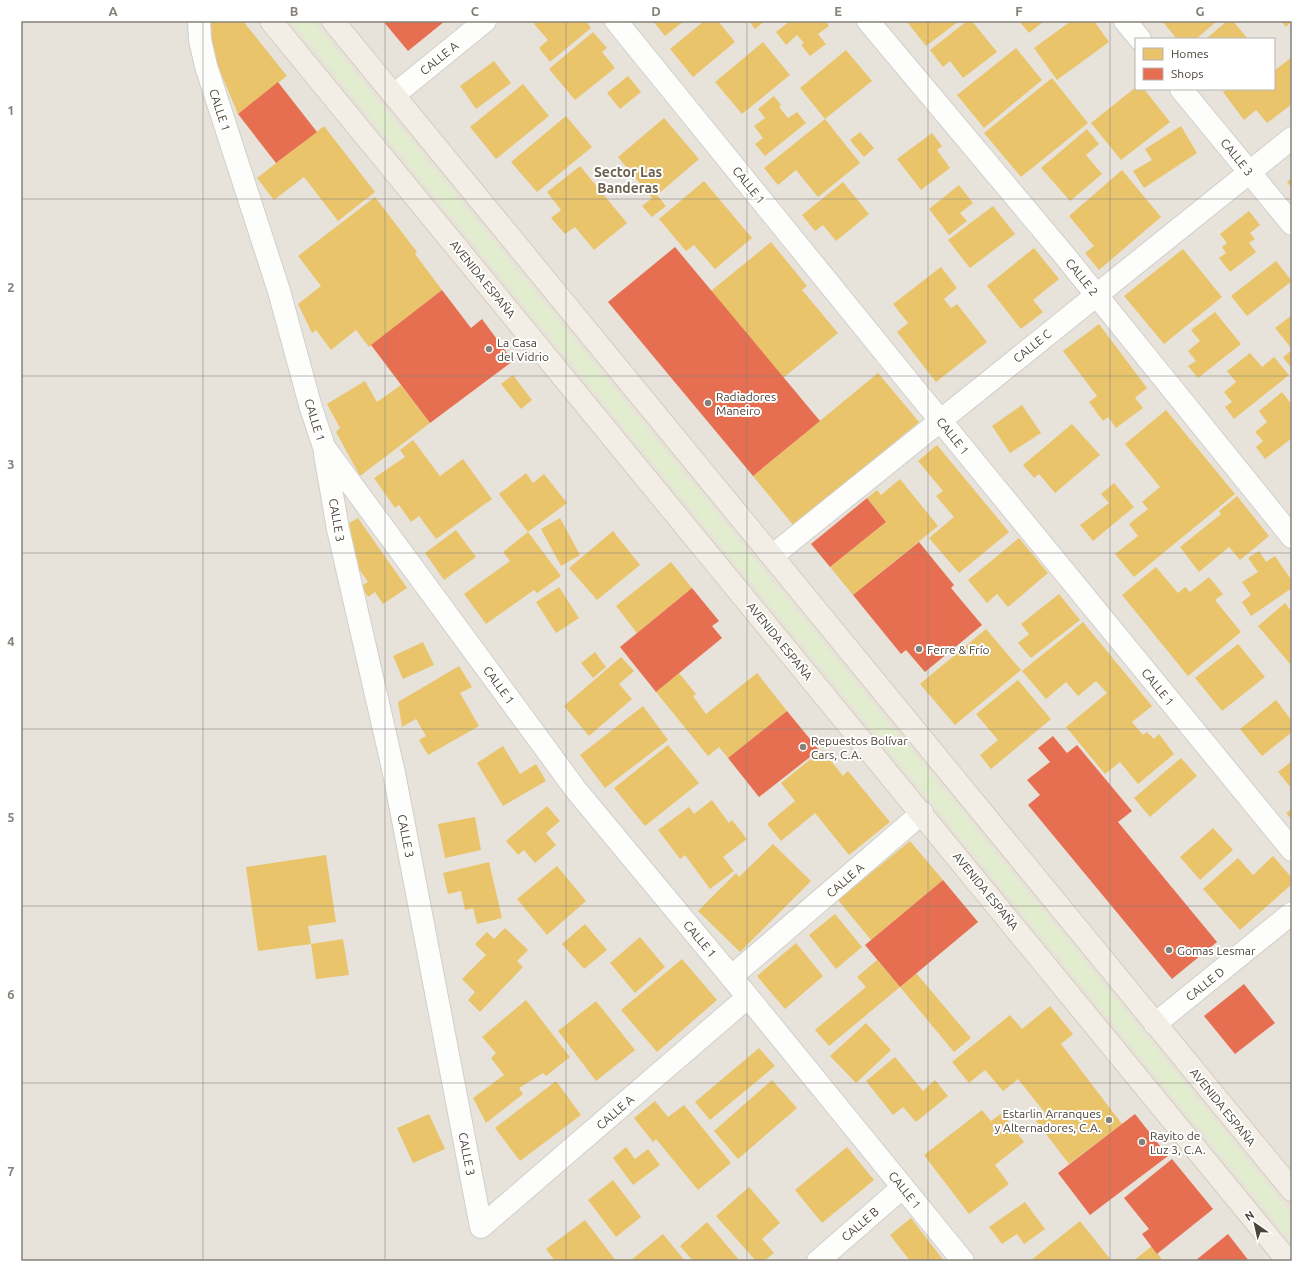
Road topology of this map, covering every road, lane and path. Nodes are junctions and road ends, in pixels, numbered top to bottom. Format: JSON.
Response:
{"nodes":[{"id":1,"x":199,"y":21,"type":"edge"},
{"id":2,"x":271,"y":21,"type":"edge"},
{"id":3,"x":333,"y":21,"type":"edge"},
{"id":4,"x":485,"y":21,"type":"edge"},
{"id":5,"x":616,"y":21,"type":"edge"},
{"id":6,"x":868,"y":21,"type":"edge"},
{"id":7,"x":1125,"y":21,"type":"edge"},
{"id":8,"x":1139,"y":38,"type":"edge"},
{"id":9,"x":1182,"y":90,"type":"edge"},
{"id":10,"x":394,"y":95,"type":"junction"},
{"id":11,"x":1292,"y":138,"type":"edge"},
{"id":12,"x":1249,"y":172,"type":"junction"},
{"id":13,"x":1292,"y":224,"type":"edge"},
{"id":14,"x":1096,"y":295,"type":"junction"},
{"id":15,"x":940,"y":420,"type":"junction"},
{"id":16,"x":324,"y":447,"type":"junction"},
{"id":17,"x":1292,"y":537,"type":"edge"},
{"id":18,"x":772,"y":556,"type":"junction"},
{"id":19,"x":922,"y":813,"type":"junction"},
{"id":20,"x":1292,"y":850,"type":"edge"},
{"id":21,"x":1292,"y":913,"type":"edge"},
{"id":22,"x":731,"y":977,"type":"junction"},
{"id":23,"x":748,"y":997,"type":"junction"},
{"id":24,"x":1156,"y":1024,"type":"junction"},
{"id":25,"x":903,"y":1187,"type":"junction"},
{"id":26,"x":1292,"y":1190,"type":"edge"},
{"id":27,"x":481,"y":1227,"type":"joint"},
{"id":28,"x":818,"y":1261,"type":"edge"},
{"id":29,"x":963,"y":1261,"type":"edge"},
{"id":30,"x":1288,"y":1261,"type":"edge"}],
"edges":[{"from":1,"to":16,"type":"street","name":"CALLE 1"},
{"from":2,"to":19,"type":"main road","name":"AVENIDA ESPAÑA"},
{"from":3,"to":10,"type":"main road","name":"AVENIDA ESPAÑA"},
{"from":4,"to":10,"type":"street","name":"CALLE A"},
{"from":5,"to":15,"type":"street","name":"CALLE 1"},
{"from":6,"to":14,"type":"street","name":"CALLE 2"},
{"from":7,"to":8,"type":"street"},
{"from":9,"to":12,"type":"street","name":"CALLE 3"},
{"from":10,"to":18,"type":"main road","name":"AVENIDA ESPAÑA"},
{"from":11,"to":12,"type":"street","name":"CALLE C"},
{"from":12,"to":13,"type":"street","name":"CALLE 3"},
{"from":12,"to":14,"type":"street","name":"CALLE C"},
{"from":14,"to":15,"type":"street","name":"CALLE C"},
{"from":14,"to":17,"type":"street","name":"CALLE 2"},
{"from":15,"to":18,"type":"street","name":"CALLE C"},
{"from":15,"to":20,"type":"street","name":"CALLE 1"},
{"from":16,"to":22,"type":"street","name":"CALLE 1"},
{"from":16,"to":27,"type":"street","name":"CALLE 3"},
{"from":18,"to":24,"type":"main road","name":"AVENIDA ESPAÑA"},
{"from":19,"to":22,"type":"street","name":"CALLE A"},
{"from":19,"to":30,"type":"main road","name":"AVENIDA ESPAÑA"},
{"from":21,"to":24,"type":"street","name":"CALLE D"},
{"from":22,"to":23,"type":"street","name":"CALLE 1"},
{"from":23,"to":25,"type":"street","name":"CALLE 1"},
{"from":23,"to":27,"type":"street","name":"CALLE A"},
{"from":24,"to":26,"type":"main road","name":"AVENIDA ESPAÑA"},
{"from":25,"to":28,"type":"street","name":"CALLE B"},
{"from":25,"to":29,"type":"street","name":"CALLE 1"}]}
